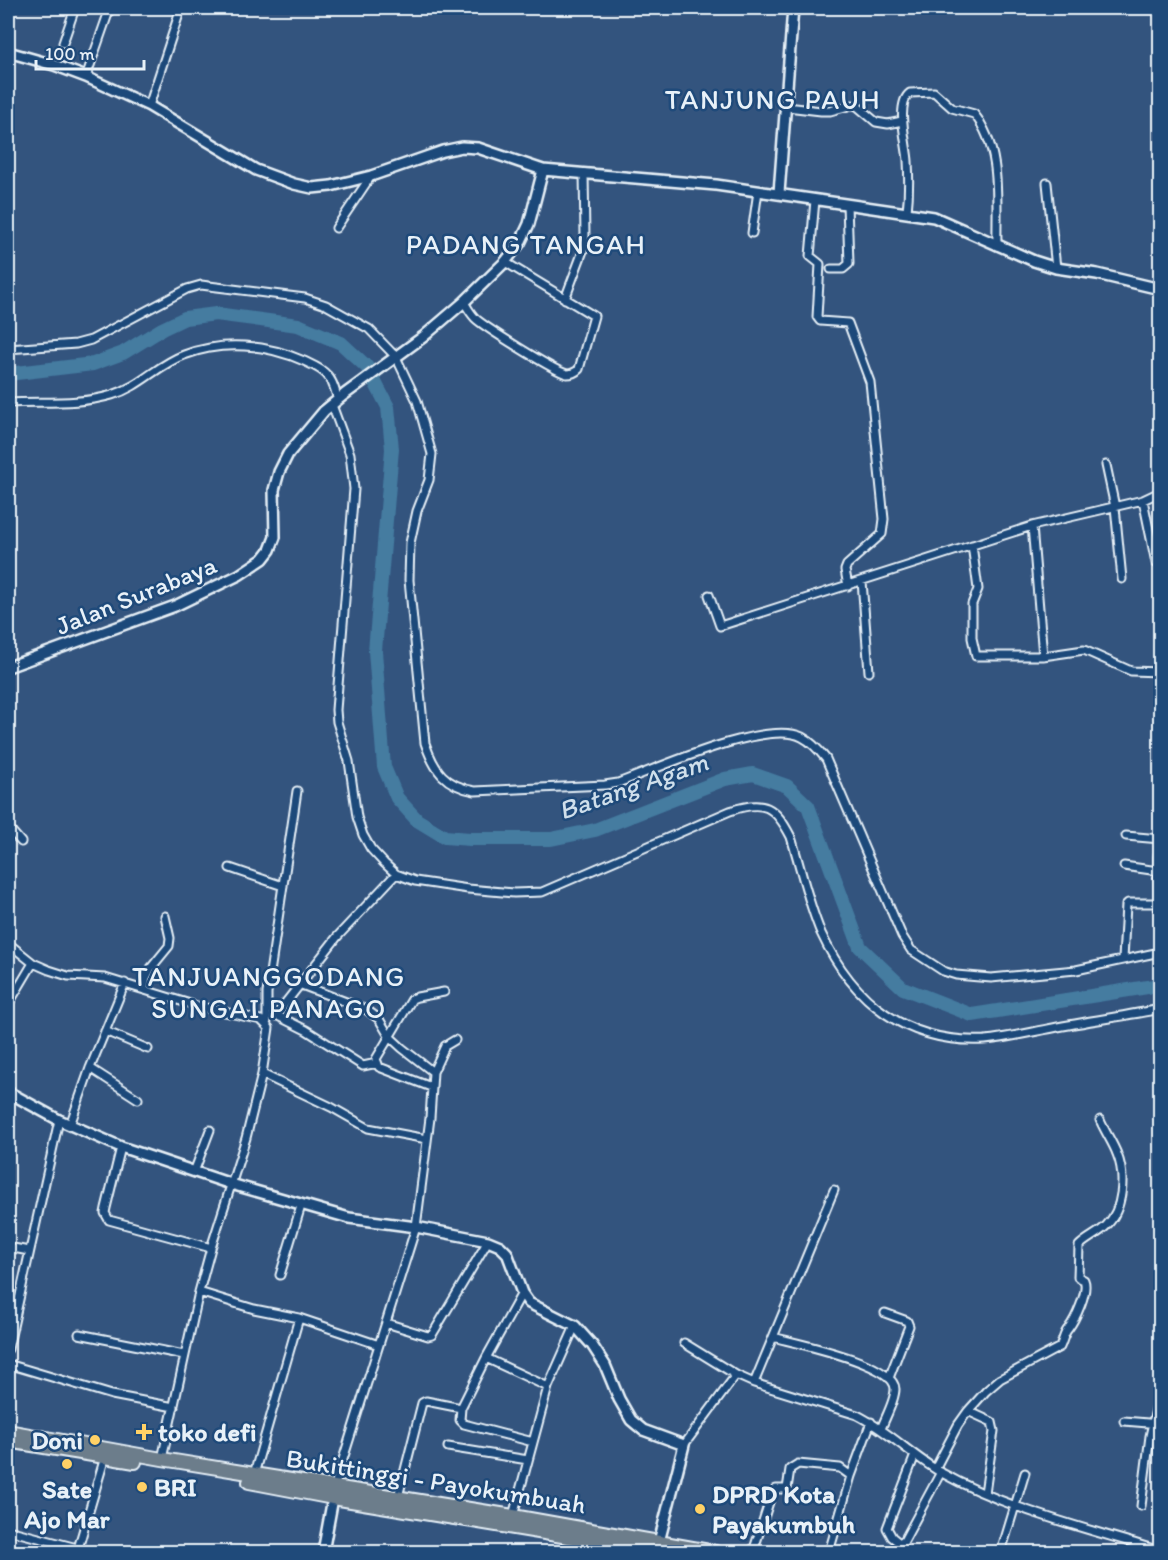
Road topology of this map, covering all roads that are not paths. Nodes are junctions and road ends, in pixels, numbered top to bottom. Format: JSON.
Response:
{"nodes":[{"id":1,"x":10,"y":8,"type":"edge"},
{"id":2,"x":75,"y":8,"type":"edge"},
{"id":3,"x":110,"y":8,"type":"edge"},
{"id":4,"x":181,"y":8,"type":"edge"},
{"id":5,"x":793,"y":8,"type":"edge"},
{"id":6,"x":8,"y":14,"type":"edge"},
{"id":7,"x":63,"y":43,"type":"dead end"},
{"id":8,"x":8,"y":52,"type":"edge"},
{"id":9,"x":86,"y":77,"type":"junction"},
{"id":10,"x":149,"y":106,"type":"junction"},
{"id":11,"x":787,"y":107,"type":"junction"},
{"id":12,"x":902,"y":121,"type":"junction"},
{"id":13,"x":543,"y":170,"type":"junction"},
{"id":14,"x":584,"y":173,"type":"junction"},
{"id":15,"x":371,"y":176,"type":"junction"},
{"id":16,"x":1047,"y":183,"type":"dead end"},
{"id":17,"x":758,"y":191,"type":"junction"},
{"id":18,"x":779,"y":193,"type":"junction"},
{"id":19,"x":815,"y":200,"type":"junction"},
{"id":20,"x":847,"y":204,"type":"junction"},
{"id":21,"x":908,"y":212,"type":"junction"},
{"id":22,"x":336,"y":228,"type":"dead end"},
{"id":23,"x":752,"y":233,"type":"dead end"},
{"id":24,"x":998,"y":246,"type":"junction"},
{"id":25,"x":505,"y":262,"type":"junction"},
{"id":26,"x":1056,"y":268,"type":"junction"},
{"id":27,"x":831,"y":269,"type":"dead end"},
{"id":28,"x":1161,"y":289,"type":"edge"},
{"id":29,"x":565,"y":299,"type":"junction"},
{"id":30,"x":464,"y":303,"type":"junction"},
{"id":31,"x":8,"y":349,"type":"edge"},
{"id":32,"x":396,"y":357,"type":"junction"},
{"id":33,"x":338,"y":400,"type":"junction"},
{"id":34,"x":8,"y":403,"type":"edge"},
{"id":35,"x":1106,"y":465,"type":"dead end"},
{"id":36,"x":1161,"y":492,"type":"edge"},
{"id":37,"x":1143,"y":500,"type":"junction"},
{"id":38,"x":1115,"y":507,"type":"junction"},
{"id":39,"x":1032,"y":526,"type":"junction"},
{"id":40,"x":972,"y":545,"type":"junction"},
{"id":41,"x":1161,"y":565,"type":"edge"},
{"id":42,"x":1122,"y":579,"type":"dead end"},
{"id":43,"x":862,"y":581,"type":"junction"},
{"id":44,"x":848,"y":586,"type":"junction"},
{"id":45,"x":709,"y":595,"type":"dead end"},
{"id":46,"x":1043,"y":656,"type":"junction"},
{"id":47,"x":8,"y":667,"type":"edge"},
{"id":48,"x":869,"y":672,"type":"dead end"},
{"id":49,"x":1161,"y":672,"type":"edge"},
{"id":50,"x":297,"y":791,"type":"dead end"},
{"id":51,"x":8,"y":827,"type":"edge"},
{"id":52,"x":1126,"y":836,"type":"dead end"},
{"id":53,"x":1160,"y":838,"type":"edge"},
{"id":54,"x":21,"y":842,"type":"dead end"},
{"id":55,"x":1159,"y":857,"type":"edge"},
{"id":56,"x":1124,"y":866,"type":"dead end"},
{"id":57,"x":230,"y":868,"type":"dead end"},
{"id":58,"x":1158,"y":871,"type":"junction"},
{"id":59,"x":396,"y":873,"type":"junction"},
{"id":60,"x":284,"y":885,"type":"junction"},
{"id":61,"x":1159,"y":903,"type":"edge"},
{"id":62,"x":165,"y":916,"type":"dead end"},
{"id":63,"x":8,"y":943,"type":"edge"},
{"id":64,"x":1160,"y":952,"type":"edge"},
{"id":65,"x":1124,"y":959,"type":"junction"},
{"id":66,"x":33,"y":963,"type":"junction"},
{"id":67,"x":125,"y":983,"type":"junction"},
{"id":68,"x":299,"y":984,"type":"junction"},
{"id":69,"x":144,"y":989,"type":"junction"},
{"id":70,"x":444,"y":992,"type":"dead end"},
{"id":71,"x":8,"y":1005,"type":"edge"},
{"id":72,"x":1161,"y":1009,"type":"edge"},
{"id":73,"x":276,"y":1015,"type":"junction"},
{"id":74,"x":264,"y":1021,"type":"junction"},
{"id":75,"x":105,"y":1031,"type":"junction"},
{"id":76,"x":389,"y":1036,"type":"junction"},
{"id":77,"x":455,"y":1040,"type":"dead end"},
{"id":78,"x":148,"y":1049,"type":"dead end"},
{"id":79,"x":377,"y":1064,"type":"junction"},
{"id":80,"x":90,"y":1068,"type":"junction"},
{"id":81,"x":433,"y":1072,"type":"junction"},
{"id":82,"x":262,"y":1074,"type":"junction"},
{"id":83,"x":431,"y":1087,"type":"junction"},
{"id":84,"x":8,"y":1092,"type":"edge"},
{"id":85,"x":138,"y":1099,"type":"dead end"},
{"id":86,"x":59,"y":1120,"type":"junction"},
{"id":87,"x":1100,"y":1120,"type":"dead end"},
{"id":88,"x":70,"y":1125,"type":"junction"},
{"id":89,"x":210,"y":1130,"type":"dead end"},
{"id":90,"x":427,"y":1139,"type":"junction"},
{"id":91,"x":121,"y":1147,"type":"junction"},
{"id":92,"x":194,"y":1172,"type":"junction"},
{"id":93,"x":231,"y":1184,"type":"junction"},
{"id":94,"x":834,"y":1190,"type":"dead end"},
{"id":95,"x":301,"y":1206,"type":"junction"},
{"id":96,"x":416,"y":1227,"type":"junction"},
{"id":97,"x":488,"y":1241,"type":"junction"},
{"id":98,"x":8,"y":1247,"type":"edge"},
{"id":99,"x":211,"y":1248,"type":"junction"},
{"id":100,"x":29,"y":1251,"type":"junction"},
{"id":101,"x":280,"y":1275,"type":"dead end"},
{"id":102,"x":199,"y":1292,"type":"junction"},
{"id":103,"x":522,"y":1293,"type":"junction"},
{"id":104,"x":885,"y":1313,"type":"dead end"},
{"id":105,"x":298,"y":1318,"type":"junction"},
{"id":106,"x":386,"y":1323,"type":"junction"},
{"id":107,"x":575,"y":1326,"type":"junction"},
{"id":108,"x":79,"y":1334,"type":"dead end"},
{"id":109,"x":773,"y":1337,"type":"junction"},
{"id":110,"x":684,"y":1343,"type":"dead end"},
{"id":111,"x":379,"y":1345,"type":"junction"},
{"id":112,"x":8,"y":1349,"type":"edge"},
{"id":113,"x":184,"y":1355,"type":"junction"},
{"id":114,"x":486,"y":1358,"type":"junction"},
{"id":115,"x":8,"y":1364,"type":"edge"},
{"id":116,"x":736,"y":1375,"type":"junction"},
{"id":117,"x":889,"y":1378,"type":"junction"},
{"id":118,"x":753,"y":1383,"type":"junction"},
{"id":119,"x":548,"y":1387,"type":"junction"},
{"id":120,"x":1161,"y":1392,"type":"edge"},
{"id":121,"x":174,"y":1407,"type":"junction"},
{"id":122,"x":461,"y":1408,"type":"junction"},
{"id":123,"x":968,"y":1411,"type":"junction"},
{"id":124,"x":1124,"y":1421,"type":"dead end"},
{"id":125,"x":871,"y":1422,"type":"junction"},
{"id":126,"x":1157,"y":1424,"type":"edge"},
{"id":127,"x":881,"y":1429,"type":"junction"},
{"id":128,"x":8,"y":1431,"type":"edge"},
{"id":129,"x":8,"y":1441,"type":"edge"},
{"id":130,"x":533,"y":1442,"type":"junction"},
{"id":131,"x":684,"y":1445,"type":"junction"},
{"id":132,"x":448,"y":1447,"type":"dead end"},
{"id":133,"x":915,"y":1455,"type":"junction"},
{"id":134,"x":105,"y":1457,"type":"junction"},
{"id":135,"x":162,"y":1459,"type":"junction"},
{"id":136,"x":528,"y":1461,"type":"junction"},
{"id":137,"x":938,"y":1470,"type":"junction"},
{"id":138,"x":1025,"y":1473,"type":"dead end"},
{"id":139,"x":254,"y":1474,"type":"junction"},
{"id":140,"x":851,"y":1476,"type":"junction"},
{"id":141,"x":333,"y":1493,"type":"junction"},
{"id":142,"x":985,"y":1493,"type":"junction"},
{"id":143,"x":398,"y":1497,"type":"junction"},
{"id":144,"x":1015,"y":1506,"type":"junction"},
{"id":145,"x":1141,"y":1506,"type":"dead end"},
{"id":146,"x":444,"y":1511,"type":"junction"},
{"id":147,"x":513,"y":1516,"type":"junction"},
{"id":148,"x":479,"y":1517,"type":"junction"},
{"id":149,"x":8,"y":1530,"type":"edge"},
{"id":150,"x":659,"y":1547,"type":"edge"},
{"id":151,"x":900,"y":1549,"type":"edge"},
{"id":152,"x":77,"y":1550,"type":"edge"},
{"id":153,"x":1161,"y":1551,"type":"edge"},
{"id":154,"x":323,"y":1552,"type":"edge"},
{"id":155,"x":715,"y":1552,"type":"edge"},
{"id":156,"x":753,"y":1552,"type":"edge"},
{"id":157,"x":829,"y":1552,"type":"edge"},
{"id":158,"x":1001,"y":1552,"type":"edge"}],
"edges":[{"from":1,"to":6,"type":"street"},
{"from":2,"to":7,"type":"street"},
{"from":3,"to":9,"type":"street"},
{"from":4,"to":10,"type":"street"},
{"from":5,"to":11,"type":"street"},
{"from":8,"to":9,"type":"street"},
{"from":9,"to":10,"type":"street"},
{"from":10,"to":15,"type":"street"},
{"from":11,"to":12,"type":"street"},
{"from":11,"to":18,"type":"street"},
{"from":12,"to":21,"type":"street"},
{"from":12,"to":24,"type":"street"},
{"from":13,"to":14,"type":"street"},
{"from":13,"to":15,"type":"street"},
{"from":13,"to":25,"type":"street","name":"Jalan Surabaya"},
{"from":14,"to":17,"type":"street"},
{"from":14,"to":29,"type":"street"},
{"from":15,"to":22,"type":"street"},
{"from":16,"to":26,"type":"street"},
{"from":17,"to":18,"type":"street"},
{"from":17,"to":23,"type":"street"},
{"from":18,"to":19,"type":"street"},
{"from":19,"to":20,"type":"street"},
{"from":19,"to":44,"type":"street"},
{"from":20,"to":21,"type":"street"},
{"from":20,"to":27,"type":"street"},
{"from":21,"to":24,"type":"street"},
{"from":24,"to":26,"type":"street"},
{"from":25,"to":29,"type":"street"},
{"from":25,"to":30,"type":"street","name":"Jalan Surabaya"},
{"from":26,"to":28,"type":"street"},
{"from":29,"to":30,"type":"street"},
{"from":30,"to":32,"type":"street","name":"Jalan Surabaya"},
{"from":31,"to":32,"type":"street"},
{"from":32,"to":33,"type":"street","name":"Jalan Surabaya"},
{"from":32,"to":65,"type":"street"},
{"from":33,"to":34,"type":"street"},
{"from":33,"to":47,"type":"street","name":"Jalan Surabaya"},
{"from":33,"to":59,"type":"street"},
{"from":35,"to":38,"type":"street"},
{"from":36,"to":37,"type":"street"},
{"from":37,"to":38,"type":"street"},
{"from":37,"to":41,"type":"street"},
{"from":38,"to":39,"type":"street"},
{"from":38,"to":42,"type":"street"},
{"from":39,"to":40,"type":"street"},
{"from":39,"to":46,"type":"street"},
{"from":40,"to":43,"type":"street"},
{"from":40,"to":46,"type":"street"},
{"from":43,"to":44,"type":"street"},
{"from":43,"to":48,"type":"street"},
{"from":44,"to":45,"type":"street"},
{"from":46,"to":49,"type":"street"},
{"from":50,"to":60,"type":"street"},
{"from":51,"to":54,"type":"street"},
{"from":52,"to":53,"type":"street"},
{"from":53,"to":55,"type":"street"},
{"from":55,"to":58,"type":"street"},
{"from":56,"to":58,"type":"street"},
{"from":57,"to":60,"type":"street"},
{"from":58,"to":61,"type":"street"},
{"from":59,"to":68,"type":"street"},
{"from":59,"to":72,"type":"street"},
{"from":60,"to":74,"type":"street"},
{"from":61,"to":64,"type":"street"},
{"from":61,"to":65,"type":"street"},
{"from":62,"to":69,"type":"street"},
{"from":63,"to":66,"type":"street"},
{"from":64,"to":65,"type":"street"},
{"from":66,"to":67,"type":"street"},
{"from":66,"to":71,"type":"street"},
{"from":67,"to":69,"type":"street"},
{"from":67,"to":75,"type":"street"},
{"from":68,"to":73,"type":"street"},
{"from":68,"to":76,"type":"street"},
{"from":69,"to":74,"type":"street"},
{"from":70,"to":76,"type":"street"},
{"from":73,"to":74,"type":"street"},
{"from":73,"to":79,"type":"street"},
{"from":74,"to":82,"type":"street"},
{"from":75,"to":78,"type":"street"},
{"from":75,"to":80,"type":"street"},
{"from":76,"to":79,"type":"street"},
{"from":76,"to":81,"type":"street"},
{"from":77,"to":81,"type":"street"},
{"from":79,"to":83,"type":"street"},
{"from":80,"to":85,"type":"street"},
{"from":80,"to":88,"type":"street"},
{"from":81,"to":83,"type":"street"},
{"from":82,"to":90,"type":"street"},
{"from":82,"to":93,"type":"street"},
{"from":83,"to":90,"type":"street"},
{"from":84,"to":86,"type":"street"},
{"from":86,"to":88,"type":"street"},
{"from":86,"to":100,"type":"street"},
{"from":87,"to":123,"type":"street"},
{"from":88,"to":91,"type":"street"},
{"from":89,"to":92,"type":"street"},
{"from":90,"to":96,"type":"street"},
{"from":91,"to":92,"type":"street"},
{"from":91,"to":99,"type":"street"},
{"from":92,"to":93,"type":"street"},
{"from":93,"to":95,"type":"street"},
{"from":93,"to":99,"type":"street"},
{"from":94,"to":109,"type":"street"},
{"from":95,"to":96,"type":"street"},
{"from":95,"to":101,"type":"street"},
{"from":96,"to":97,"type":"street"},
{"from":96,"to":106,"type":"street"},
{"from":97,"to":103,"type":"street"},
{"from":97,"to":106,"type":"street"},
{"from":98,"to":100,"type":"street"},
{"from":99,"to":102,"type":"street"},
{"from":100,"to":112,"type":"street"},
{"from":102,"to":105,"type":"street"},
{"from":102,"to":113,"type":"street"},
{"from":103,"to":107,"type":"street"},
{"from":103,"to":114,"type":"street"},
{"from":104,"to":117,"type":"street"},
{"from":105,"to":111,"type":"street"},
{"from":105,"to":139,"type":"street"},
{"from":106,"to":111,"type":"street"},
{"from":107,"to":119,"type":"street"},
{"from":107,"to":131,"type":"street"},
{"from":108,"to":113,"type":"street"},
{"from":109,"to":117,"type":"street"},
{"from":109,"to":118,"type":"street"},
{"from":110,"to":116,"type":"street"},
{"from":111,"to":141,"type":"street"},
{"from":113,"to":121,"type":"street"},
{"from":114,"to":119,"type":"street"},
{"from":114,"to":122,"type":"street"},
{"from":115,"to":121,"type":"street"},
{"from":116,"to":118,"type":"street"},
{"from":116,"to":131,"type":"street"},
{"from":117,"to":127,"type":"street"},
{"from":118,"to":125,"type":"street"},
{"from":119,"to":130,"type":"street"},
{"from":120,"to":126,"type":"street"},
{"from":121,"to":135,"type":"street"},
{"from":122,"to":130,"type":"street"},
{"from":122,"to":143,"type":"street"},
{"from":123,"to":137,"type":"street"},
{"from":123,"to":142,"type":"street"},
{"from":124,"to":126,"type":"street"},
{"from":125,"to":127,"type":"street"},
{"from":125,"to":140,"type":"street"},
{"from":126,"to":145,"type":"street"},
{"from":127,"to":133,"type":"street"},
{"from":128,"to":135,"type":"highway","name":"Bukittinggi - Payokumbuah"},
{"from":129,"to":134,"type":"highway","name":"Bukittinggi - Payokumbuah"},
{"from":130,"to":136,"type":"street"},
{"from":131,"to":150,"type":"street"},
{"from":132,"to":136,"type":"street"},
{"from":133,"to":137,"type":"street"},
{"from":133,"to":151,"type":"street"},
{"from":134,"to":141,"type":"highway","name":"Bukittinggi - Payokumbuah"},
{"from":134,"to":152,"type":"street"},
{"from":135,"to":139,"type":"highway","name":"Bukittinggi - Payokumbuah"},
{"from":136,"to":147,"type":"street"},
{"from":137,"to":142,"type":"street"},
{"from":137,"to":151,"type":"street"},
{"from":138,"to":144,"type":"street"},
{"from":139,"to":141,"type":"highway","name":"Bukittinggi - Payokumbuah"},
{"from":140,"to":156,"type":"street"},
{"from":140,"to":157,"type":"street"},
{"from":141,"to":143,"type":"highway","name":"Bukittinggi - Payokumbuah"},
{"from":141,"to":146,"type":"highway","name":"Bukittinggi - Payokumbuah"},
{"from":141,"to":154,"type":"street"},
{"from":142,"to":144,"type":"street"},
{"from":143,"to":146,"type":"highway","name":"Bukittinggi - Payokumbuah"},
{"from":144,"to":153,"type":"street"},
{"from":144,"to":158,"type":"street"},
{"from":146,"to":148,"type":"highway","name":"Bukittinggi - Payokumbuah"},
{"from":147,"to":148,"type":"highway","name":"Bukittinggi - Payokumbuah"},
{"from":147,"to":150,"type":"highway","name":"Bukittinggi - Payokumbuah"},
{"from":148,"to":150,"type":"highway","name":"Bukittinggi - Payokumbuah"},
{"from":149,"to":152,"type":"street"},
{"from":150,"to":155,"type":"highway","name":"Bukittinggi - Payokumbuah"}]}
